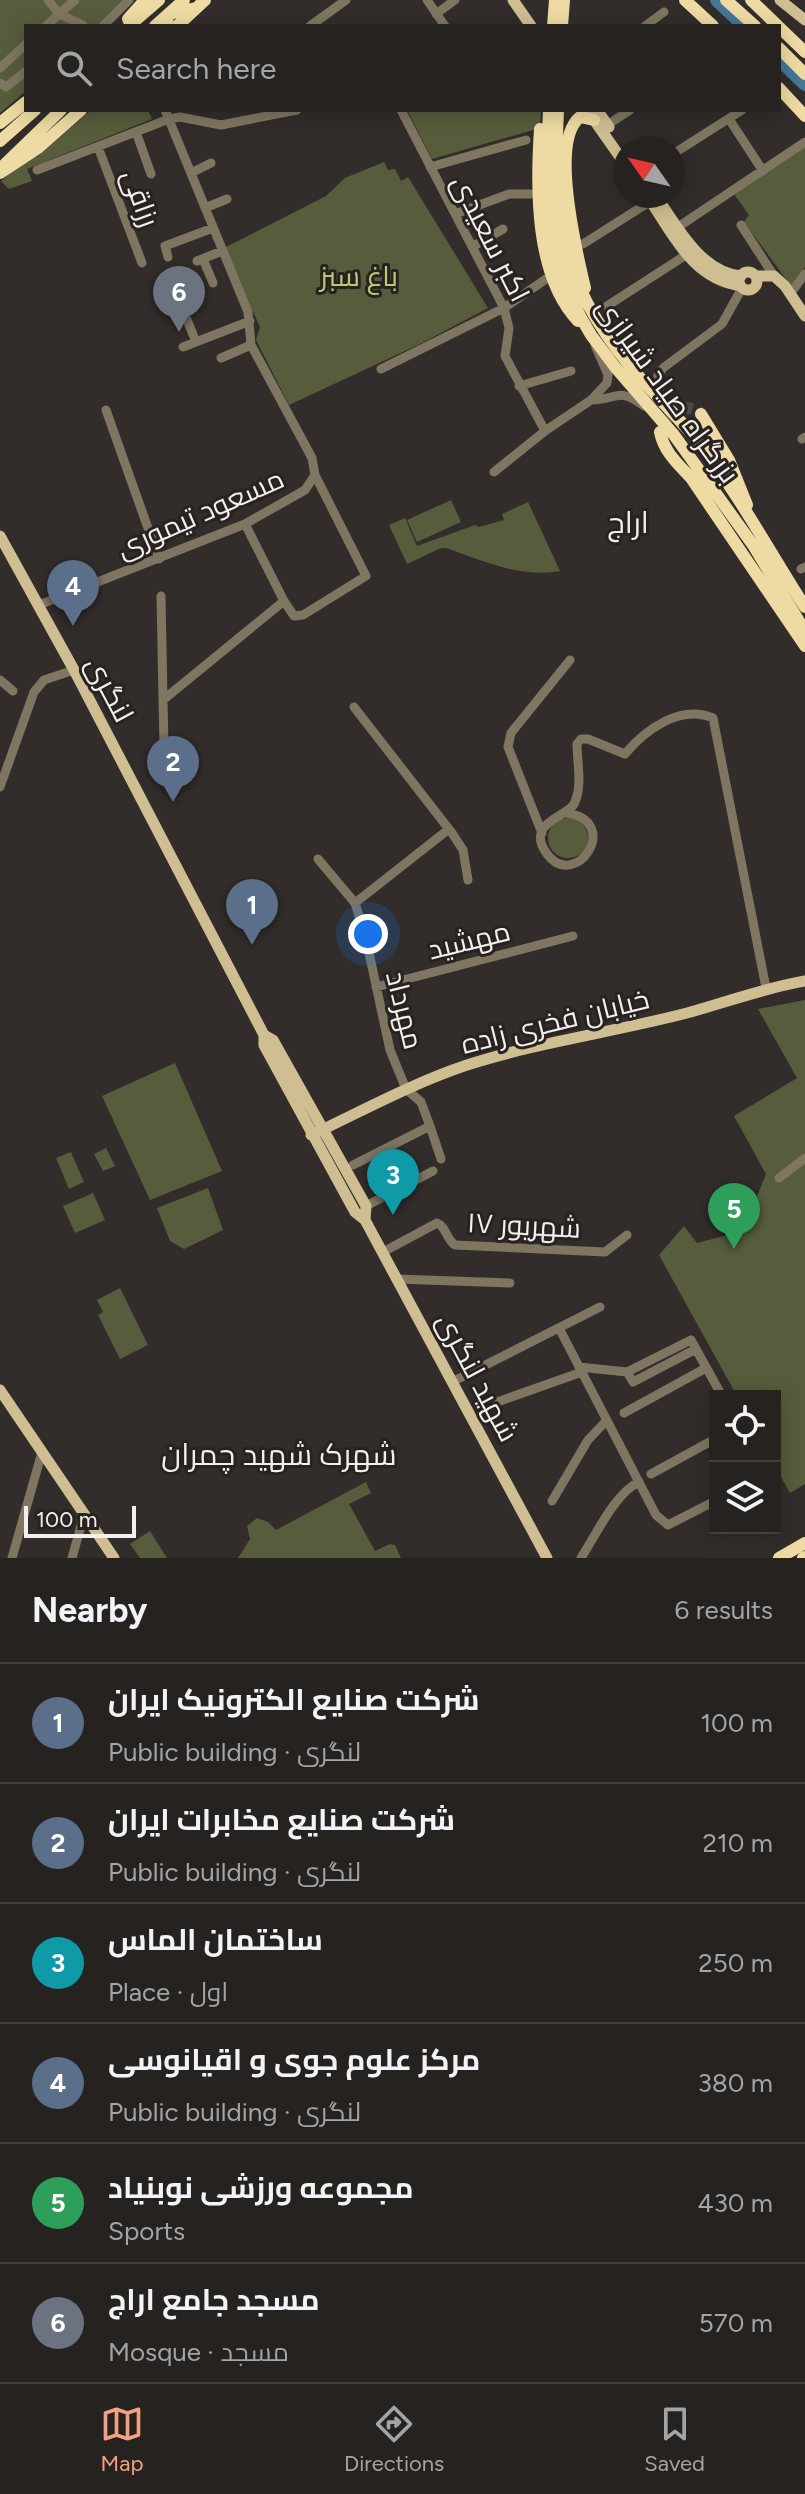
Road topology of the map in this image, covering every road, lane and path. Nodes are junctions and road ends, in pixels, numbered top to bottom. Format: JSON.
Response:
{"nodes":[{"id":1,"x":48,"y":0,"type":"edge"},
{"id":2,"x":75,"y":0,"type":"edge"},
{"id":3,"x":129,"y":0,"type":"edge"},
{"id":4,"x":145,"y":0,"type":"edge"},
{"id":5,"x":159,"y":0,"type":"edge"},
{"id":6,"x":184,"y":0,"type":"edge"},
{"id":7,"x":346,"y":0,"type":"edge"},
{"id":8,"x":427,"y":0,"type":"edge"},
{"id":9,"x":455,"y":0,"type":"edge"},
{"id":10,"x":513,"y":0,"type":"edge"},
{"id":11,"x":555,"y":0,"type":"edge"},
{"id":12,"x":564,"y":0,"type":"edge"},
{"id":13,"x":685,"y":0,"type":"edge"},
{"id":14,"x":726,"y":0,"type":"edge"},
{"id":15,"x":751,"y":0,"type":"edge"},
{"id":16,"x":785,"y":0,"type":"edge"},
{"id":17,"x":201,"y":4,"type":"edge"},
{"id":18,"x":664,"y":12,"type":"dead end"},
{"id":19,"x":59,"y":14,"type":"junction"},
{"id":20,"x":436,"y":14,"type":"junction"},
{"id":21,"x":804,"y":19,"type":"edge"},
{"id":22,"x":167,"y":20,"type":"edge"},
{"id":23,"x":48,"y":24,"type":"edge"},
{"id":24,"x":81,"y":24,"type":"edge"},
{"id":25,"x":105,"y":24,"type":"edge"},
{"id":26,"x":124,"y":24,"type":"edge"},
{"id":27,"x":131,"y":24,"type":"edge"},
{"id":28,"x":179,"y":24,"type":"edge"},
{"id":29,"x":313,"y":24,"type":"edge"},
{"id":30,"x":444,"y":24,"type":"edge"},
{"id":31,"x":530,"y":24,"type":"edge"},
{"id":32,"x":553,"y":24,"type":"edge"},
{"id":33,"x":562,"y":24,"type":"edge"},
{"id":34,"x":648,"y":24,"type":"edge"},
{"id":35,"x":711,"y":24,"type":"edge"},
{"id":36,"x":753,"y":24,"type":"edge"},
{"id":37,"x":777,"y":24,"type":"edge"},
{"id":38,"x":781,"y":28,"type":"edge"},
{"id":39,"x":24,"y":46,"type":"edge"},
{"id":40,"x":781,"y":50,"type":"edge"},
{"id":41,"x":805,"y":52,"type":"edge"},
{"id":42,"x":0,"y":68,"type":"edge"},
{"id":43,"x":24,"y":73,"type":"edge"},
{"id":44,"x":805,"y":74,"type":"edge"},
{"id":45,"x":0,"y":83,"type":"edge"},
{"id":46,"x":781,"y":90,"type":"edge"},
{"id":47,"x":24,"y":104,"type":"edge"},
{"id":48,"x":33,"y":112,"type":"edge"},
{"id":49,"x":59,"y":112,"type":"edge"},
{"id":50,"x":79,"y":112,"type":"edge"},
{"id":51,"x":188,"y":112,"type":"edge"},
{"id":52,"x":209,"y":112,"type":"edge"},
{"id":53,"x":287,"y":112,"type":"edge"},
{"id":54,"x":402,"y":112,"type":"edge"},
{"id":55,"x":541,"y":112,"type":"edge"},
{"id":56,"x":549,"y":112,"type":"edge"},
{"id":57,"x":558,"y":112,"type":"edge"},
{"id":58,"x":627,"y":112,"type":"edge"},
{"id":59,"x":739,"y":112,"type":"edge"},
{"id":60,"x":593,"y":113,"type":"edge"},
{"id":61,"x":805,"y":116,"type":"edge"},
{"id":62,"x":164,"y":117,"type":"edge"},
{"id":63,"x":180,"y":117,"type":"junction"},
{"id":64,"x":729,"y":119,"type":"junction"},
{"id":65,"x":0,"y":123,"type":"edge"},
{"id":66,"x":221,"y":125,"type":"junction"},
{"id":67,"x":607,"y":125,"type":"junction"},
{"id":68,"x":136,"y":132,"type":"junction"},
{"id":69,"x":615,"y":136,"type":"edge"},
{"id":70,"x":526,"y":140,"type":"dead end"},
{"id":71,"x":0,"y":141,"type":"edge"},
{"id":72,"x":805,"y":142,"type":"edge"},
{"id":73,"x":613,"y":145,"type":"edge"},
{"id":74,"x":685,"y":146,"type":"edge"},
{"id":75,"x":98,"y":147,"type":"junction"},
{"id":76,"x":211,"y":163,"type":"dead end"},
{"id":77,"x":430,"y":167,"type":"junction"},
{"id":78,"x":37,"y":170,"type":"dead end"},
{"id":79,"x":0,"y":171,"type":"edge"},
{"id":80,"x":763,"y":171,"type":"junction"},
{"id":81,"x":191,"y":173,"type":"junction"},
{"id":82,"x":151,"y":174,"type":"dead end"},
{"id":83,"x":530,"y":194,"type":"dead end"},
{"id":84,"x":227,"y":199,"type":"dead end"},
{"id":85,"x":205,"y":208,"type":"junction"},
{"id":86,"x":636,"y":208,"type":"edge"},
{"id":87,"x":657,"y":208,"type":"edge"},
{"id":88,"x":660,"y":208,"type":"edge"},
{"id":89,"x":455,"y":214,"type":"junction"},
{"id":90,"x":741,"y":225,"type":"dead end"},
{"id":91,"x":678,"y":227,"type":"junction"},
{"id":92,"x":213,"y":228,"type":"junction"},
{"id":93,"x":503,"y":229,"type":"dead end"},
{"id":94,"x":555,"y":229,"type":"junction"},
{"id":95,"x":583,"y":244,"type":"dead end"},
{"id":96,"x":472,"y":247,"type":"junction"},
{"id":97,"x":222,"y":251,"type":"junction"},
{"id":98,"x":686,"y":255,"type":"junction"},
{"id":99,"x":168,"y":257,"type":"dead end"},
{"id":100,"x":142,"y":263,"type":"dead end"},
{"id":101,"x":805,"y":274,"type":"edge"},
{"id":102,"x":774,"y":276,"type":"junction"},
{"id":103,"x":546,"y":279,"type":"dead end"},
{"id":104,"x":213,"y":283,"type":"dead end"},
{"id":105,"x":741,"y":284,"type":"junction"},
{"id":106,"x":790,"y":294,"type":"junction"},
{"id":107,"x":179,"y":300,"type":"dead end"},
{"id":108,"x":607,"y":306,"type":"dead end"},
{"id":109,"x":504,"y":308,"type":"junction"},
{"id":110,"x":590,"y":311,"type":"junction"},
{"id":111,"x":805,"y":316,"type":"edge"},
{"id":112,"x":250,"y":321,"type":"junction"},
{"id":113,"x":591,"y":335,"type":"junction"},
{"id":114,"x":196,"y":342,"type":"junction"},
{"id":115,"x":251,"y":345,"type":"junction"},
{"id":116,"x":183,"y":347,"type":"dead end"},
{"id":117,"x":221,"y":358,"type":"dead end"},
{"id":118,"x":381,"y":369,"type":"dead end"},
{"id":119,"x":571,"y":371,"type":"dead end"},
{"id":120,"x":519,"y":386,"type":"junction"},
{"id":121,"x":660,"y":399,"type":"junction"},
{"id":122,"x":591,"y":400,"type":"junction"},
{"id":123,"x":106,"y":410,"type":"dead end"},
{"id":124,"x":701,"y":414,"type":"dead end"},
{"id":125,"x":545,"y":431,"type":"junction"},
{"id":126,"x":660,"y":432,"type":"dead end"},
{"id":127,"x":674,"y":435,"type":"junction"},
{"id":128,"x":494,"y":472,"type":"dead end"},
{"id":129,"x":315,"y":475,"type":"junction"},
{"id":130,"x":753,"y":523,"type":"junction"},
{"id":131,"x":245,"y":524,"type":"junction"},
{"id":132,"x":0,"y":536,"type":"edge"},
{"id":133,"x":159,"y":559,"type":"junction"},
{"id":134,"x":161,"y":596,"type":"dead end"},
{"id":135,"x":284,"y":601,"type":"junction"},
{"id":136,"x":39,"y":605,"type":"junction"},
{"id":137,"x":805,"y":607,"type":"edge"},
{"id":138,"x":805,"y":631,"type":"edge"},
{"id":139,"x":805,"y":646,"type":"edge"},
{"id":140,"x":570,"y":660,"type":"dead end"},
{"id":141,"x":74,"y":670,"type":"junction"},
{"id":142,"x":0,"y":680,"type":"edge"},
{"id":143,"x":13,"y":691,"type":"dead end"},
{"id":144,"x":163,"y":700,"type":"junction"},
{"id":145,"x":354,"y":707,"type":"dead end"},
{"id":146,"x":164,"y":746,"type":"dead end"},
{"id":147,"x":0,"y":787,"type":"edge"},
{"id":148,"x":567,"y":813,"type":"junction"},
{"id":149,"x":449,"y":829,"type":"junction"},
{"id":150,"x":542,"y":834,"type":"junction"},
{"id":151,"x":318,"y":859,"type":"dead end"},
{"id":152,"x":468,"y":880,"type":"dead end"},
{"id":153,"x":355,"y":903,"type":"junction"},
{"id":154,"x":573,"y":936,"type":"dead end"},
{"id":155,"x":805,"y":981,"type":"edge"},
{"id":156,"x":376,"y":987,"type":"junction"},
{"id":157,"x":766,"y":988,"type":"junction"},
{"id":158,"x":264,"y":1035,"type":"junction"},
{"id":159,"x":406,"y":1089,"type":"junction"},
{"id":160,"x":314,"y":1112,"type":"junction"},
{"id":161,"x":352,"y":1115,"type":"junction"},
{"id":162,"x":430,"y":1126,"type":"junction"},
{"id":163,"x":324,"y":1129,"type":"junction"},
{"id":164,"x":311,"y":1135,"type":"junction"},
{"id":165,"x":805,"y":1158,"type":"edge"},
{"id":166,"x":441,"y":1159,"type":"dead end"},
{"id":167,"x":353,"y":1165,"type":"dead end"},
{"id":168,"x":433,"y":1171,"type":"dead end"},
{"id":169,"x":779,"y":1178,"type":"dead end"},
{"id":170,"x":366,"y":1206,"type":"junction"},
{"id":171,"x":365,"y":1220,"type":"junction"},
{"id":172,"x":627,"y":1235,"type":"dead end"},
{"id":173,"x":383,"y":1252,"type":"junction"},
{"id":174,"x":397,"y":1279,"type":"junction"},
{"id":175,"x":510,"y":1283,"type":"dead end"},
{"id":176,"x":600,"y":1307,"type":"dead end"},
{"id":177,"x":559,"y":1328,"type":"junction"},
{"id":178,"x":706,"y":1368,"type":"junction"},
{"id":179,"x":580,"y":1369,"type":"junction"},
{"id":180,"x":454,"y":1381,"type":"junction"},
{"id":181,"x":0,"y":1390,"type":"edge"},
{"id":182,"x":719,"y":1390,"type":"edge"},
{"id":183,"x":497,"y":1402,"type":"dead end"},
{"id":184,"x":624,"y":1413,"type":"dead end"},
{"id":185,"x":607,"y":1420,"type":"junction"},
{"id":186,"x":709,"y":1442,"type":"edge"},
{"id":187,"x":42,"y":1452,"type":"junction"},
{"id":188,"x":651,"y":1474,"type":"dead end"},
{"id":189,"x":639,"y":1482,"type":"junction"},
{"id":190,"x":552,"y":1501,"type":"dead end"},
{"id":191,"x":709,"y":1504,"type":"edge"},
{"id":192,"x":84,"y":1515,"type":"junction"},
{"id":193,"x":805,"y":1543,"type":"edge"},
{"id":194,"x":12,"y":1558,"type":"edge"},
{"id":195,"x":72,"y":1558,"type":"edge"},
{"id":196,"x":114,"y":1558,"type":"edge"},
{"id":197,"x":547,"y":1558,"type":"edge"},
{"id":198,"x":581,"y":1558,"type":"edge"},
{"id":199,"x":779,"y":1558,"type":"edge"}],
"edges":[{"from":1,"to":19,"type":"street"},
{"from":2,"to":19,"type":"street"},
{"from":3,"to":25,"type":"street"},
{"from":4,"to":26,"type":"highway"},
{"from":5,"to":27,"type":"highway"},
{"from":6,"to":22,"type":"highway"},
{"from":7,"to":29,"type":"street"},
{"from":8,"to":20,"type":"street"},
{"from":9,"to":20,"type":"street"},
{"from":10,"to":31,"type":"main road"},
{"from":11,"to":32,"type":"highway"},
{"from":12,"to":33,"type":"highway"},
{"from":13,"to":35,"type":"highway"},
{"from":14,"to":36,"type":"highway"},
{"from":15,"to":37,"type":"highway"},
{"from":16,"to":21,"type":"main road"},
{"from":17,"to":22,"type":"highway"},
{"from":17,"to":28,"type":"highway"},
{"from":18,"to":34,"type":"street"},
{"from":19,"to":23,"type":"street"},
{"from":19,"to":24,"type":"street"},
{"from":20,"to":30,"type":"street"},
{"from":38,"to":41,"type":"highway"},
{"from":39,"to":42,"type":"street"},
{"from":40,"to":44,"type":"highway"},
{"from":43,"to":45,"type":"street"},
{"from":46,"to":61,"type":"highway"},
{"from":47,"to":65,"type":"highway"},
{"from":48,"to":71,"type":"highway"},
{"from":49,"to":79,"type":"highway"},
{"from":50,"to":79,"type":"highway"},
{"from":51,"to":63,"type":"street"},
{"from":52,"to":66,"type":"street"},
{"from":53,"to":66,"type":"street"},
{"from":54,"to":77,"type":"street","name":"اکبر سعیدی"},
{"from":55,"to":113,"type":"highway"},
{"from":56,"to":94,"type":"highway","name":"بزرگراه صیاد شیرازی"},
{"from":57,"to":94,"type":"highway","name":"بزرگراه صیاد شیرازی"},
{"from":58,"to":67,"type":"street"},
{"from":59,"to":64,"type":"street"},
{"from":60,"to":67,"type":"main road"},
{"from":60,"to":73,"type":"main road"},
{"from":60,"to":110,"type":"highway"},
{"from":62,"to":63,"type":"street"},
{"from":62,"to":68,"type":"street"},
{"from":62,"to":81,"type":"street","name":"مسعود تیموری"},
{"from":63,"to":66,"type":"street"},
{"from":64,"to":74,"type":"street"},
{"from":64,"to":80,"type":"street"},
{"from":67,"to":69,"type":"main road"},
{"from":68,"to":75,"type":"street"},
{"from":68,"to":82,"type":"street"},
{"from":70,"to":77,"type":"street"},
{"from":72,"to":80,"type":"street"},
{"from":75,"to":78,"type":"street"},
{"from":75,"to":100,"type":"street","name":"رزاقی"},
{"from":76,"to":81,"type":"street"},
{"from":77,"to":89,"type":"street","name":"اکبر سعیدی"},
{"from":80,"to":91,"type":"street"},
{"from":81,"to":85,"type":"street","name":"مسعود تیموری"},
{"from":83,"to":89,"type":"street"},
{"from":84,"to":85,"type":"street"},
{"from":85,"to":92,"type":"street","name":"مسعود تیموری"},
{"from":86,"to":95,"type":"street"},
{"from":87,"to":98,"type":"main road"},
{"from":88,"to":91,"type":"main road"},
{"from":89,"to":96,"type":"street","name":"اکبر سعیدی"},
{"from":90,"to":102,"type":"street"},
{"from":91,"to":105,"type":"main road"},
{"from":92,"to":97,"type":"street","name":"مسعود تیموری"},
{"from":92,"to":99,"type":"street"},
{"from":93,"to":96,"type":"street"},
{"from":94,"to":110,"type":"highway","name":"بزرگراه صیاد شیرازی"},
{"from":94,"to":113,"type":"highway","name":"بزرگراه صیاد شیرازی"},
{"from":96,"to":109,"type":"street","name":"اکبر سعیدی"},
{"from":97,"to":104,"type":"street"},
{"from":97,"to":112,"type":"street","name":"مسعود تیموری"},
{"from":98,"to":105,"type":"main road"},
{"from":98,"to":108,"type":"street"},
{"from":101,"to":106,"type":"street"},
{"from":102,"to":105,"type":"main road"},
{"from":102,"to":106,"type":"main road"},
{"from":103,"to":109,"type":"street"},
{"from":105,"to":121,"type":"street"},
{"from":106,"to":111,"type":"main road"},
{"from":107,"to":114,"type":"street"},
{"from":109,"to":118,"type":"street"},
{"from":109,"to":120,"type":"street","name":"اکبر سعیدی"},
{"from":110,"to":121,"type":"highway","name":"بزرگراه صیاد شیرازی"},
{"from":112,"to":114,"type":"street"},
{"from":112,"to":115,"type":"street","name":"مسعود تیموری"},
{"from":113,"to":122,"type":"street"},
{"from":113,"to":127,"type":"highway","name":"بزرگراه صیاد شیرازی"},
{"from":114,"to":116,"type":"street"},
{"from":115,"to":117,"type":"street"},
{"from":115,"to":129,"type":"street","name":"مسعود تیموری"},
{"from":119,"to":120,"type":"street"},
{"from":120,"to":125,"type":"street","name":"اکبر سعیدی"},
{"from":121,"to":130,"type":"highway","name":"بزرگراه صیاد شیرازی"},
{"from":122,"to":125,"type":"street"},
{"from":122,"to":127,"type":"street"},
{"from":123,"to":133,"type":"street"},
{"from":124,"to":130,"type":"highway"},
{"from":125,"to":128,"type":"street"},
{"from":126,"to":139,"type":"highway"},
{"from":127,"to":138,"type":"highway","name":"بزرگراه صیاد شیرازی"},
{"from":129,"to":131,"type":"street","name":"مسعود تیموری"},
{"from":129,"to":135,"type":"street"},
{"from":130,"to":137,"type":"highway","name":"بزرگراه صیاد شیرازی"},
{"from":131,"to":133,"type":"street","name":"مسعود تیموری"},
{"from":131,"to":135,"type":"street"},
{"from":132,"to":136,"type":"main road","name":"لنگری"},
{"from":133,"to":136,"type":"street","name":"مسعود تیموری"},
{"from":134,"to":144,"type":"street"},
{"from":135,"to":144,"type":"street"},
{"from":136,"to":141,"type":"main road","name":"لنگری"},
{"from":140,"to":150,"type":"street"},
{"from":141,"to":147,"type":"street"},
{"from":141,"to":158,"type":"main road","name":"لنگری"},
{"from":142,"to":143,"type":"street"},
{"from":144,"to":146,"type":"street"},
{"from":145,"to":149,"type":"street"},
{"from":148,"to":150,"type":"street"},
{"from":148,"to":150,"type":"street"},
{"from":148,"to":157,"type":"street"},
{"from":149,"to":152,"type":"street"},
{"from":149,"to":153,"type":"street"},
{"from":151,"to":153,"type":"street","name":"مهرداد"},
{"from":153,"to":156,"type":"street","name":"مهرداد"},
{"from":154,"to":156,"type":"street","name":"مهشید"},
{"from":155,"to":157,"type":"main road","name":"خیابان فخری زاده"},
{"from":156,"to":159,"type":"street","name":"مهرداد"},
{"from":157,"to":159,"type":"main road","name":"خیابان فخری زاده"},
{"from":158,"to":160,"type":"main road"},
{"from":158,"to":164,"type":"main road","name":"شهید لنگری"},
{"from":159,"to":161,"type":"main road","name":"خیابان فخری زاده"},
{"from":159,"to":162,"type":"street","name":"مهرداد"},
{"from":160,"to":161,"type":"main road"},
{"from":160,"to":163,"type":"main road"},
{"from":161,"to":163,"type":"main road","name":"خیابان فخری زاده"},
{"from":162,"to":166,"type":"street","name":"مهرداد"},
{"from":162,"to":167,"type":"street"},
{"from":163,"to":164,"type":"main road","name":"خیابان فخری زاده"},
{"from":163,"to":170,"type":"main road"},
{"from":164,"to":171,"type":"main road","name":"شهید لنگری"},
{"from":165,"to":169,"type":"street"},
{"from":168,"to":170,"type":"street"},
{"from":170,"to":171,"type":"main road"},
{"from":171,"to":173,"type":"main road","name":"شهید لنگری"},
{"from":172,"to":173,"type":"street","name":"۱۷ شهریور"},
{"from":173,"to":174,"type":"main road","name":"شهید لنگری"},
{"from":174,"to":175,"type":"street"},
{"from":174,"to":180,"type":"main road","name":"شهید لنگری"},
{"from":176,"to":177,"type":"street"},
{"from":177,"to":179,"type":"street"},
{"from":177,"to":180,"type":"street"},
{"from":178,"to":179,"type":"street"},
{"from":178,"to":182,"type":"street"},
{"from":178,"to":184,"type":"street"},
{"from":179,"to":183,"type":"street"},
{"from":179,"to":185,"type":"street"},
{"from":180,"to":197,"type":"main road","name":"شهید لنگری"},
{"from":181,"to":187,"type":"main road"},
{"from":185,"to":189,"type":"street"},
{"from":185,"to":190,"type":"street"},
{"from":186,"to":188,"type":"street"},
{"from":187,"to":192,"type":"main road"},
{"from":187,"to":194,"type":"street"},
{"from":189,"to":191,"type":"street"},
{"from":189,"to":198,"type":"street"},
{"from":192,"to":195,"type":"street"},
{"from":192,"to":196,"type":"main road"},
{"from":193,"to":199,"type":"highway"}]}
